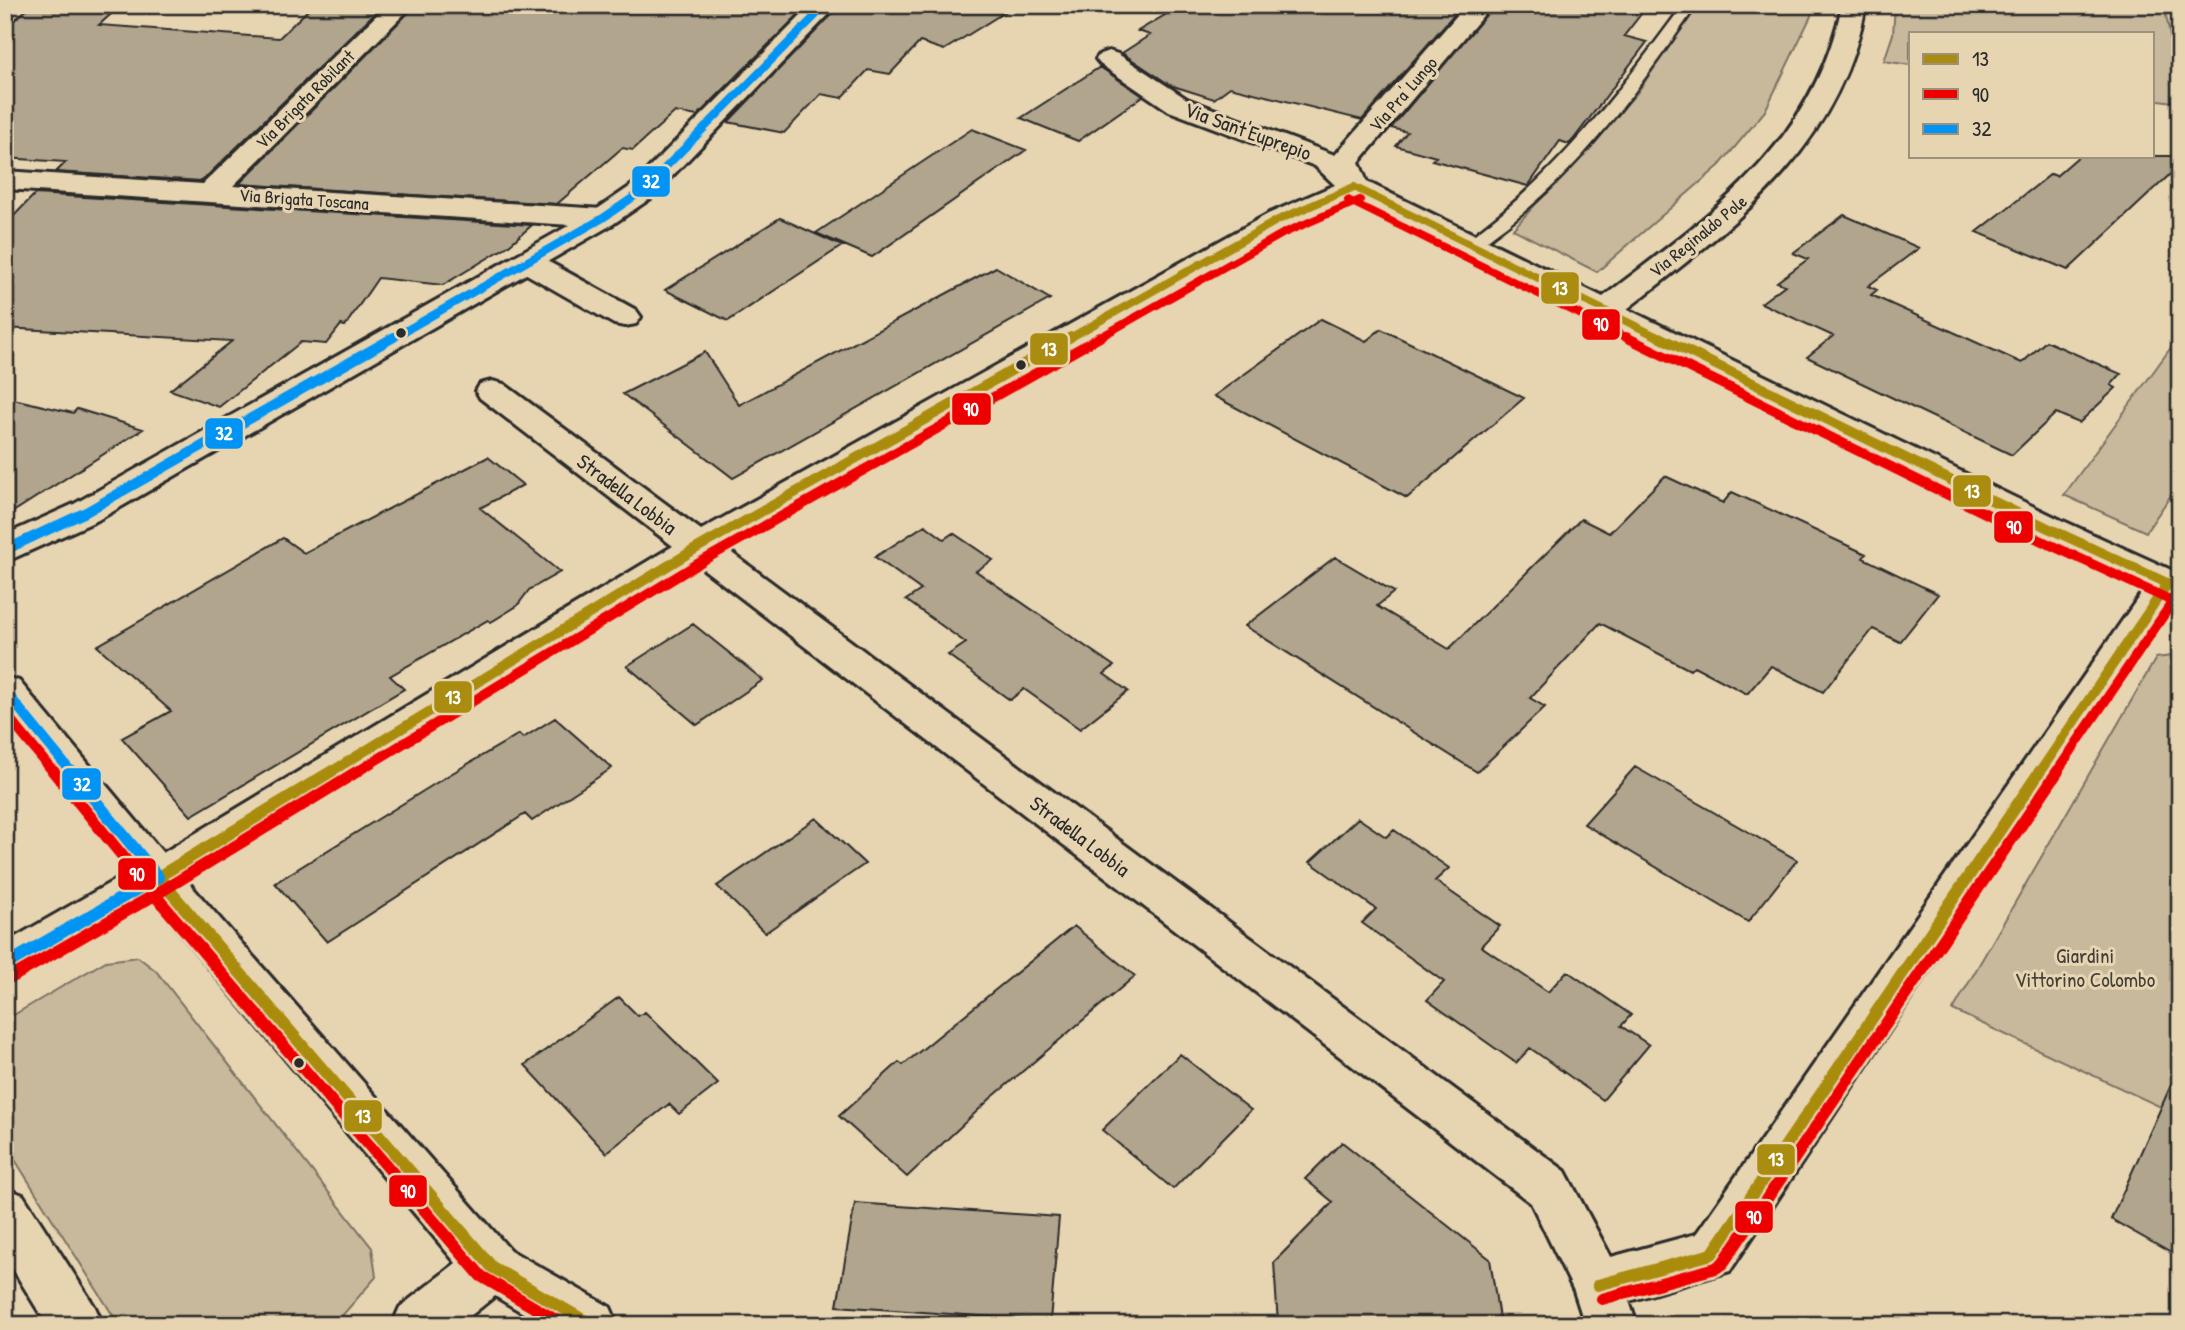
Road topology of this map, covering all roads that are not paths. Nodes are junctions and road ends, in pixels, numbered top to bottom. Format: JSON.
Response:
{"nodes":[{"id":1,"x":401,"y":5,"type":"edge"},
{"id":2,"x":826,"y":5,"type":"edge"},
{"id":3,"x":1480,"y":5,"type":"edge"},
{"id":4,"x":1690,"y":5,"type":"edge"},
{"id":5,"x":1854,"y":5,"type":"edge"},
{"id":6,"x":1109,"y":59,"type":"dead end"},
{"id":7,"x":5,"y":180,"type":"edge"},
{"id":8,"x":1354,"y":187,"type":"junction"},
{"id":9,"x":210,"y":193,"type":"junction"},
{"id":10,"x":603,"y":218,"type":"junction"},
{"id":11,"x":1471,"y":244,"type":"junction"},
{"id":12,"x":527,"y":262,"type":"junction"},
{"id":13,"x":1606,"y":310,"type":"junction"},
{"id":14,"x":625,"y":317,"type":"dead end"},
{"id":15,"x":492,"y":391,"type":"dead end"},
{"id":16,"x":697,"y":548,"type":"junction"},
{"id":17,"x":5,"y":550,"type":"edge"},
{"id":18,"x":2174,"y":586,"type":"edge"},
{"id":19,"x":5,"y":691,"type":"edge"},
{"id":20,"x":158,"y":877,"type":"junction"},
{"id":21,"x":5,"y":965,"type":"edge"},
{"id":22,"x":5,"y":1211,"type":"edge"},
{"id":23,"x":492,"y":1267,"type":"junction"},
{"id":24,"x":1605,"y":1305,"type":"edge"},
{"id":25,"x":77,"y":1325,"type":"edge"},
{"id":26,"x":418,"y":1325,"type":"edge"},
{"id":27,"x":592,"y":1325,"type":"edge"}],
"edges":[{"from":1,"to":9,"type":"street","name":"Via Brigata Robilant"},
{"from":2,"to":10,"type":"street"},
{"from":3,"to":8,"type":"street","name":"Via Pra' Lungo"},
{"from":4,"to":11,"type":"lane"},
{"from":5,"to":13,"type":"street","name":"Via Reginaldo Pole"},
{"from":6,"to":8,"type":"street","name":"Via Sant'Euprepio"},
{"from":7,"to":9,"type":"street","name":"Via Brigata Toscana"},
{"from":8,"to":11,"type":"street","name":"Via Sant'Euprepio"},
{"from":8,"to":16,"type":"street"},
{"from":9,"to":10,"type":"street","name":"Via Brigata Toscana"},
{"from":10,"to":12,"type":"street"},
{"from":11,"to":13,"type":"street","name":"Via Sant'Euprepio"},
{"from":12,"to":14,"type":"street"},
{"from":12,"to":17,"type":"street"},
{"from":13,"to":18,"type":"street","name":"Via Sant'Euprepio"},
{"from":15,"to":16,"type":"street","name":"Stradella Lobbia"},
{"from":16,"to":20,"type":"street"},
{"from":16,"to":24,"type":"street","name":"Stradella Lobbia"},
{"from":18,"to":24,"type":"street"},
{"from":19,"to":20,"type":"street"},
{"from":20,"to":21,"type":"street"},
{"from":20,"to":23,"type":"street"},
{"from":22,"to":25,"type":"street"},
{"from":23,"to":26,"type":"street"},
{"from":23,"to":27,"type":"street"}]}
